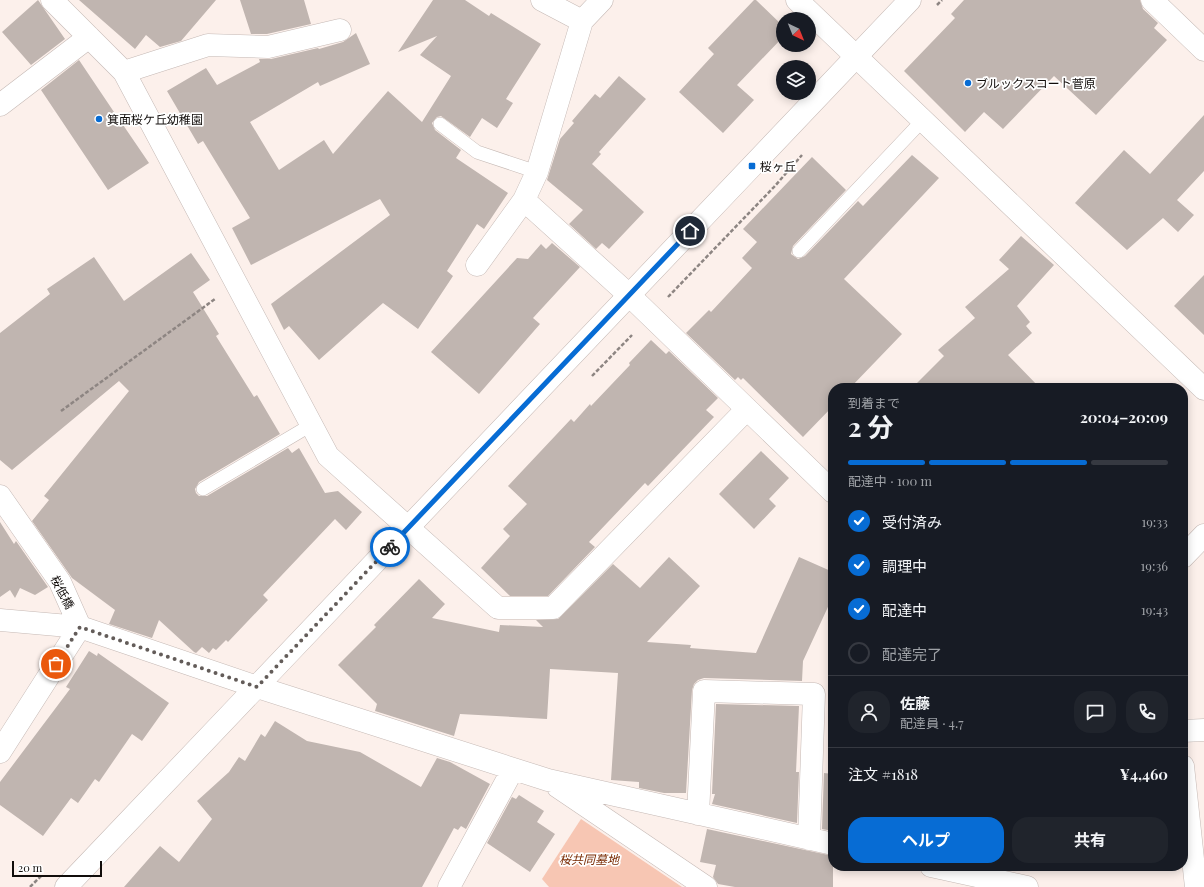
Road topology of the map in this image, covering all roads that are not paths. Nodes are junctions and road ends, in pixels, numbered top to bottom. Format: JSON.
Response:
{"nodes":[{"id":1,"x":52,"y":0,"type":"edge"},
{"id":2,"x":542,"y":0,"type":"edge"},
{"id":3,"x":602,"y":0,"type":"edge"},
{"id":4,"x":797,"y":0,"type":"edge"},
{"id":5,"x":910,"y":0,"type":"edge"},
{"id":6,"x":1152,"y":0,"type":"edge"},
{"id":7,"x":582,"y":21,"type":"junction"},
{"id":8,"x":340,"y":30,"type":"dead end"},
{"id":9,"x":89,"y":37,"type":"junction"},
{"id":10,"x":1204,"y":50,"type":"edge"},
{"id":11,"x":856,"y":57,"type":"junction"},
{"id":12,"x":124,"y":72,"type":"junction"},
{"id":13,"x":0,"y":105,"type":"edge"},
{"id":14,"x":922,"y":121,"type":"junction"},
{"id":15,"x":440,"y":124,"type":"dead end"},
{"id":16,"x":537,"y":172,"type":"junction"},
{"id":17,"x":524,"y":200,"type":"junction"},
{"id":18,"x":799,"y":251,"type":"dead end"},
{"id":19,"x":477,"y":266,"type":"dead end"},
{"id":20,"x":629,"y":295,"type":"junction"},
{"id":21,"x":1204,"y":389,"type":"edge"},
{"id":22,"x":747,"y":409,"type":"junction"},
{"id":23,"x":311,"y":425,"type":"junction"},
{"id":24,"x":828,"y":487,"type":"edge"},
{"id":25,"x":203,"y":489,"type":"dead end"},
{"id":26,"x":0,"y":496,"type":"edge"},
{"id":27,"x":408,"y":528,"type":"junction"},
{"id":28,"x":1204,"y":535,"type":"edge"},
{"id":29,"x":1188,"y":552,"type":"edge"},
{"id":30,"x":0,"y":620,"type":"edge"},
{"id":31,"x":80,"y":627,"type":"junction"},
{"id":32,"x":257,"y":687,"type":"junction"},
{"id":33,"x":1204,"y":730,"type":"edge"},
{"id":34,"x":1188,"y":731,"type":"edge"},
{"id":35,"x":0,"y":752,"type":"edge"},
{"id":36,"x":512,"y":769,"type":"junction"},
{"id":37,"x":548,"y":780,"type":"junction"},
{"id":38,"x":1188,"y":813,"type":"edge"},
{"id":39,"x":698,"y":814,"type":"junction"},
{"id":40,"x":809,"y":839,"type":"junction"},
{"id":41,"x":828,"y":843,"type":"edge"},
{"id":42,"x":964,"y":871,"type":"edge"},
{"id":43,"x":1017,"y":879,"type":"edge"},
{"id":44,"x":66,"y":887,"type":"edge"},
{"id":45,"x":449,"y":887,"type":"edge"},
{"id":46,"x":706,"y":887,"type":"edge"},
{"id":47,"x":1196,"y":887,"type":"edge"}],
"edges":[{"from":1,"to":9,"type":"street"},
{"from":2,"to":7,"type":"street"},
{"from":3,"to":7,"type":"street"},
{"from":4,"to":11,"type":"street"},
{"from":5,"to":11,"type":"street"},
{"from":6,"to":10,"type":"street"},
{"from":7,"to":16,"type":"street"},
{"from":8,"to":12,"type":"street"},
{"from":9,"to":12,"type":"street"},
{"from":9,"to":13,"type":"street"},
{"from":11,"to":14,"type":"street"},
{"from":11,"to":20,"type":"street"},
{"from":12,"to":23,"type":"street"},
{"from":14,"to":18,"type":"lane"},
{"from":14,"to":21,"type":"street"},
{"from":15,"to":16,"type":"lane"},
{"from":16,"to":17,"type":"street"},
{"from":17,"to":19,"type":"street"},
{"from":17,"to":20,"type":"street"},
{"from":20,"to":22,"type":"street"},
{"from":20,"to":27,"type":"street"},
{"from":22,"to":24,"type":"street"},
{"from":22,"to":27,"type":"street"},
{"from":23,"to":25,"type":"lane"},
{"from":23,"to":27,"type":"street"},
{"from":26,"to":31,"type":"street","name":"桜低橋"},
{"from":27,"to":32,"type":"street"},
{"from":28,"to":29,"type":"street"},
{"from":30,"to":31,"type":"street"},
{"from":31,"to":32,"type":"street"},
{"from":31,"to":35,"type":"street"},
{"from":32,"to":36,"type":"street"},
{"from":32,"to":44,"type":"street"},
{"from":33,"to":34,"type":"street"},
{"from":36,"to":37,"type":"street"},
{"from":36,"to":45,"type":"street"},
{"from":37,"to":39,"type":"street"},
{"from":37,"to":46,"type":"street"},
{"from":38,"to":47,"type":"street"},
{"from":39,"to":40,"type":"street"},
{"from":39,"to":40,"type":"street"},
{"from":40,"to":41,"type":"street"},
{"from":42,"to":43,"type":"street"}]}
